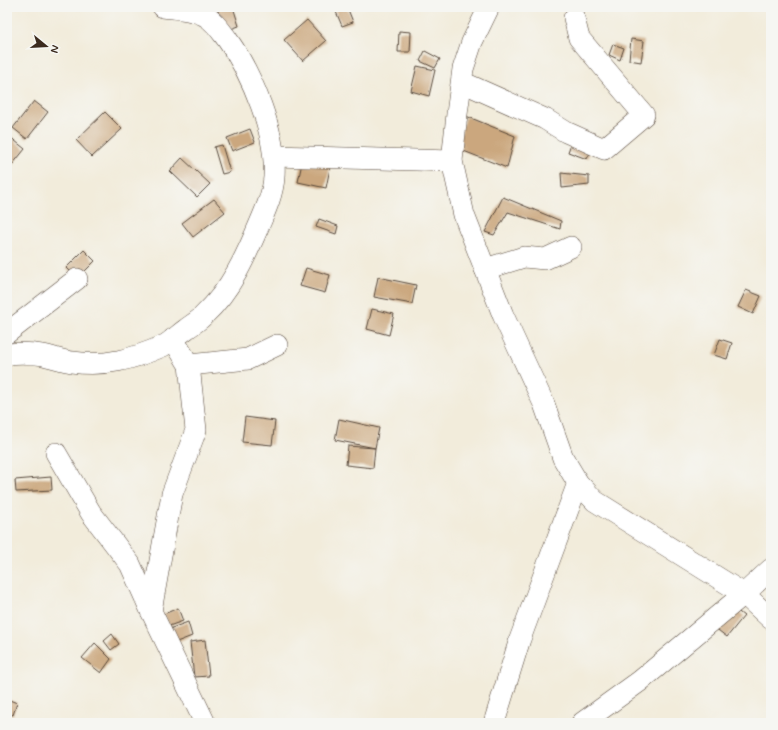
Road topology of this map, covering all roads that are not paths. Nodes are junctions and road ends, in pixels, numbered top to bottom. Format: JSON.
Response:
{"nodes":[{"id":1,"x":163,"y":7,"type":"edge"},
{"id":2,"x":489,"y":7,"type":"edge"},
{"id":3,"x":574,"y":18,"type":"dead end"},
{"id":4,"x":462,"y":82,"type":"junction"},
{"id":5,"x":274,"y":156,"type":"junction"},
{"id":6,"x":452,"y":160,"type":"junction"},
{"id":7,"x":571,"y":247,"type":"dead end"},
{"id":8,"x":485,"y":269,"type":"junction"},
{"id":9,"x":77,"y":279,"type":"dead end"},
{"id":10,"x":7,"y":333,"type":"edge"},
{"id":11,"x":173,"y":339,"type":"junction"},
{"id":12,"x":277,"y":345,"type":"dead end"},
{"id":13,"x":7,"y":354,"type":"edge"},
{"id":14,"x":189,"y":365,"type":"junction"},
{"id":15,"x":56,"y":453,"type":"dead end"},
{"id":16,"x":578,"y":483,"type":"junction"},
{"id":17,"x":771,"y":569,"type":"edge"},
{"id":18,"x":744,"y":594,"type":"junction"},
{"id":19,"x":151,"y":611,"type":"junction"},
{"id":20,"x":771,"y":619,"type":"edge"},
{"id":21,"x":205,"y":723,"type":"edge"},
{"id":22,"x":494,"y":723,"type":"edge"},
{"id":23,"x":582,"y":723,"type":"edge"}],
"edges":[{"from":1,"to":5,"type":"street"},
{"from":2,"to":4,"type":"street"},
{"from":3,"to":4,"type":"street"},
{"from":4,"to":6,"type":"street"},
{"from":5,"to":6,"type":"street"},
{"from":5,"to":11,"type":"street"},
{"from":6,"to":8,"type":"street"},
{"from":7,"to":8,"type":"street"},
{"from":8,"to":16,"type":"street"},
{"from":9,"to":10,"type":"street"},
{"from":11,"to":13,"type":"street"},
{"from":11,"to":14,"type":"street"},
{"from":12,"to":14,"type":"street"},
{"from":14,"to":19,"type":"street"},
{"from":15,"to":19,"type":"street"},
{"from":16,"to":18,"type":"street"},
{"from":16,"to":22,"type":"street"},
{"from":17,"to":18,"type":"street"},
{"from":18,"to":20,"type":"street"},
{"from":18,"to":23,"type":"street"},
{"from":19,"to":21,"type":"street"}]}
